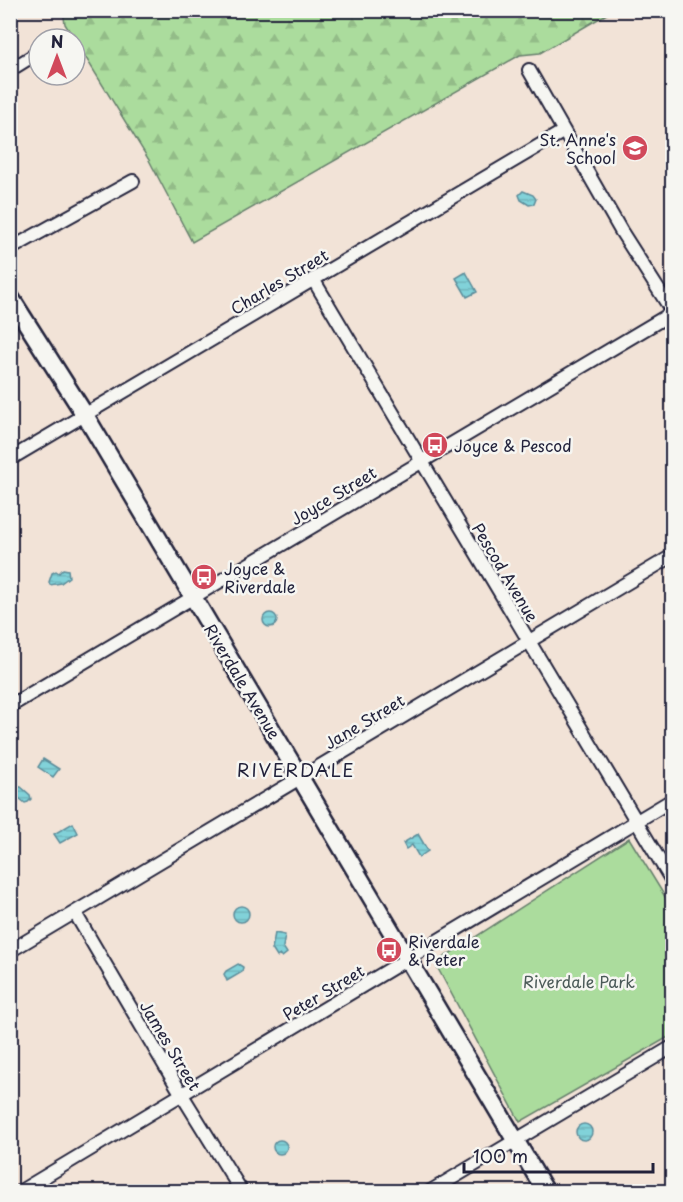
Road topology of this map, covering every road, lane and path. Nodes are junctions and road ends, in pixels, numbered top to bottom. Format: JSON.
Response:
{"nodes":[{"id":1,"x":27,"y":59,"type":"edge"},
{"id":2,"x":10,"y":70,"type":"edge"},
{"id":3,"x":529,"y":70,"type":"dead end"},
{"id":4,"x":564,"y":131,"type":"junction"},
{"id":5,"x":133,"y":181,"type":"dead end"},
{"id":6,"x":10,"y":249,"type":"edge"},
{"id":7,"x":313,"y":279,"type":"junction"},
{"id":8,"x":10,"y":297,"type":"edge"},
{"id":9,"x":672,"y":312,"type":"edge"},
{"id":10,"x":86,"y":415,"type":"junction"},
{"id":11,"x":10,"y":459,"type":"edge"},
{"id":12,"x":422,"y":461,"type":"junction"},
{"id":13,"x":672,"y":556,"type":"edge"},
{"id":14,"x":193,"y":598,"type":"junction"},
{"id":15,"x":529,"y":643,"type":"junction"},
{"id":16,"x":10,"y":706,"type":"edge"},
{"id":17,"x":302,"y":778,"type":"junction"},
{"id":18,"x":672,"y":800,"type":"edge"},
{"id":19,"x":638,"y":820,"type":"junction"},
{"id":20,"x":672,"y":881,"type":"edge"},
{"id":21,"x":75,"y":914,"type":"junction"},
{"id":22,"x":10,"y":951,"type":"edge"},
{"id":23,"x":409,"y":960,"type":"junction"},
{"id":24,"x":672,"y":1047,"type":"edge"},
{"id":25,"x":182,"y":1095,"type":"junction"},
{"id":26,"x":516,"y":1141,"type":"junction"},
{"id":27,"x":19,"y":1191,"type":"edge"},
{"id":28,"x":242,"y":1191,"type":"edge"},
{"id":29,"x":429,"y":1191,"type":"edge"},
{"id":30,"x":546,"y":1191,"type":"edge"}],
"edges":[{"from":1,"to":2,"type":"street"},
{"from":3,"to":4,"type":"street"},
{"from":4,"to":7,"type":"street","name":"Charles Street"},
{"from":4,"to":9,"type":"street"},
{"from":5,"to":6,"type":"street"},
{"from":7,"to":10,"type":"street","name":"Charles Street"},
{"from":7,"to":12,"type":"street","name":"Pescod Avenue"},
{"from":8,"to":10,"type":"street","name":"Riverdale Avenue"},
{"from":9,"to":12,"type":"street","name":"Joyce Street"},
{"from":10,"to":11,"type":"street","name":"Charles Street"},
{"from":10,"to":14,"type":"street","name":"Riverdale Avenue"},
{"from":12,"to":14,"type":"street","name":"Joyce Street"},
{"from":12,"to":15,"type":"street","name":"Pescod Avenue"},
{"from":13,"to":15,"type":"street","name":"Jane Street"},
{"from":14,"to":16,"type":"street","name":"Joyce Street"},
{"from":14,"to":17,"type":"street","name":"Riverdale Avenue"},
{"from":15,"to":17,"type":"street","name":"Jane Street"},
{"from":15,"to":19,"type":"street","name":"Pescod Avenue"},
{"from":17,"to":21,"type":"street","name":"Jane Street"},
{"from":17,"to":23,"type":"street","name":"Riverdale Avenue"},
{"from":18,"to":19,"type":"street","name":"Peter Street"},
{"from":19,"to":20,"type":"street","name":"Pescod Avenue"},
{"from":19,"to":23,"type":"street","name":"Peter Street"},
{"from":21,"to":22,"type":"street","name":"Jane Street"},
{"from":21,"to":25,"type":"street","name":"James Street"},
{"from":23,"to":25,"type":"street","name":"Peter Street"},
{"from":23,"to":26,"type":"street","name":"Riverdale Avenue"},
{"from":24,"to":26,"type":"street"},
{"from":25,"to":27,"type":"street","name":"Peter Street"},
{"from":25,"to":28,"type":"street","name":"James Street"},
{"from":26,"to":29,"type":"street"},
{"from":26,"to":30,"type":"street","name":"Riverdale Avenue"}]}
